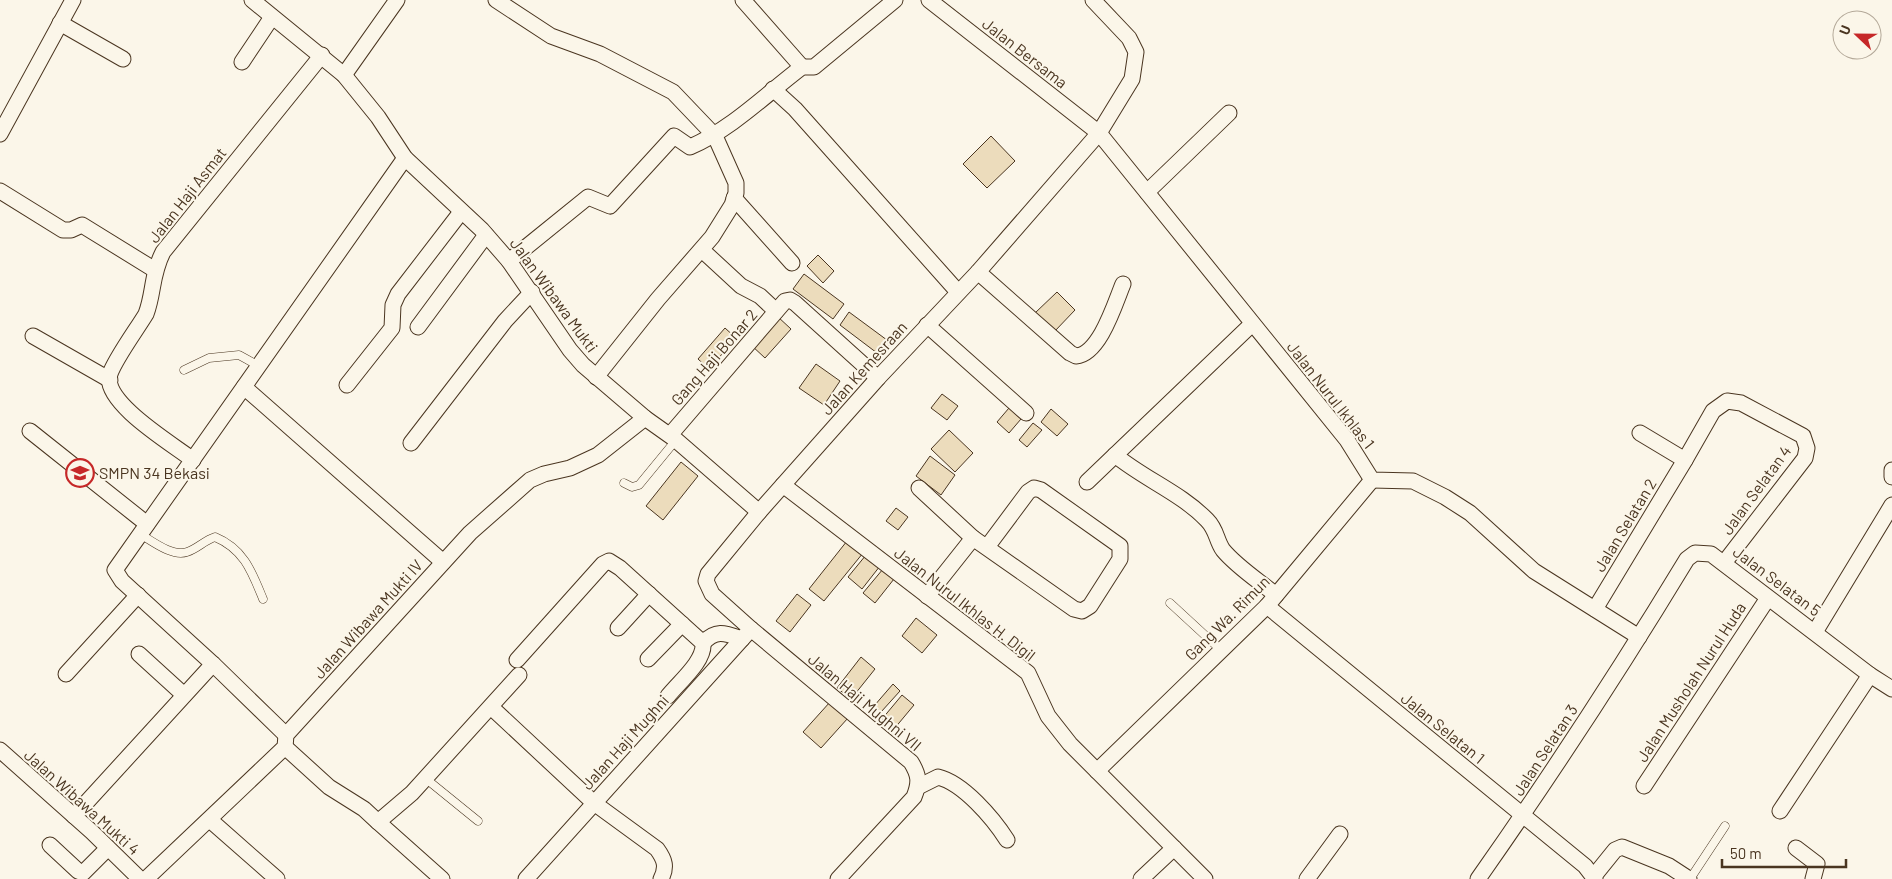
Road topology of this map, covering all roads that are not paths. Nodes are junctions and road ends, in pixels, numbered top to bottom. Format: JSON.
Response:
{"nodes":[{"id":1,"x":73,"y":0,"type":"edge"},
{"id":2,"x":397,"y":0,"type":"edge"},
{"id":3,"x":496,"y":0,"type":"edge"},
{"id":4,"x":743,"y":0,"type":"edge"},
{"id":5,"x":895,"y":0,"type":"edge"},
{"id":6,"x":929,"y":0,"type":"edge"},
{"id":7,"x":1093,"y":0,"type":"edge"},
{"id":8,"x":254,"y":1,"type":"edge"},
{"id":9,"x":272,"y":17,"type":"junction"},
{"id":10,"x":60,"y":23,"type":"junction"},
{"id":11,"x":322,"y":55,"type":"junction"},
{"id":12,"x":123,"y":60,"type":"dead end"},
{"id":13,"x":242,"y":62,"type":"dead end"},
{"id":14,"x":802,"y":67,"type":"junction"},
{"id":15,"x":344,"y":75,"type":"junction"},
{"id":16,"x":773,"y":89,"type":"junction"},
{"id":17,"x":1229,"y":113,"type":"dead end"},
{"id":18,"x":1099,"y":133,"type":"junction"},
{"id":19,"x":0,"y":134,"type":"edge"},
{"id":20,"x":715,"y":136,"type":"junction"},
{"id":21,"x":405,"y":158,"type":"junction"},
{"id":22,"x":0,"y":191,"type":"edge"},
{"id":23,"x":1147,"y":192,"type":"junction"},
{"id":24,"x":734,"y":198,"type":"junction"},
{"id":25,"x":461,"y":212,"type":"junction"},
{"id":26,"x":486,"y":235,"type":"junction"},
{"id":27,"x":702,"y":250,"type":"junction"},
{"id":28,"x":509,"y":261,"type":"junction"},
{"id":29,"x":792,"y":263,"type":"dead end"},
{"id":30,"x":155,"y":270,"type":"junction"},
{"id":31,"x":978,"y":272,"type":"junction"},
{"id":32,"x":1122,"y":284,"type":"dead end"},
{"id":33,"x":532,"y":292,"type":"junction"},
{"id":34,"x":958,"y":292,"type":"junction"},
{"id":35,"x":780,"y":306,"type":"junction"},
{"id":36,"x":1252,"y":324,"type":"junction"},
{"id":37,"x":927,"y":325,"type":"junction"},
{"id":38,"x":418,"y":326,"type":"dead end"},
{"id":39,"x":33,"y":336,"type":"dead end"},
{"id":40,"x":259,"y":366,"type":"junction"},
{"id":41,"x":184,"y":370,"type":"dead end"},
{"id":42,"x":596,"y":377,"type":"junction"},
{"id":43,"x":878,"y":378,"type":"junction"},
{"id":44,"x":110,"y":380,"type":"junction"},
{"id":45,"x":347,"y":385,"type":"dead end"},
{"id":46,"x":244,"y":386,"type":"junction"},
{"id":47,"x":1026,"y":413,"type":"dead end"},
{"id":48,"x":645,"y":418,"type":"junction"},
{"id":49,"x":30,"y":431,"type":"dead end"},
{"id":50,"x":1640,"y":433,"type":"dead end"},
{"id":51,"x":673,"y":437,"type":"junction"},
{"id":52,"x":411,"y":443,"type":"dead end"},
{"id":53,"x":1115,"y":455,"type":"junction"},
{"id":54,"x":193,"y":460,"type":"junction"},
{"id":55,"x":1685,"y":460,"type":"junction"},
{"id":56,"x":1892,"y":470,"type":"edge"},
{"id":57,"x":1892,"y":476,"type":"edge"},
{"id":58,"x":1372,"y":480,"type":"junction"},
{"id":59,"x":1087,"y":482,"type":"dead end"},
{"id":60,"x":624,"y":483,"type":"dead end"},
{"id":61,"x":783,"y":485,"type":"junction"},
{"id":62,"x":919,"y":488,"type":"dead end"},
{"id":63,"x":1892,"y":505,"type":"edge"},
{"id":64,"x":759,"y":512,"type":"junction"},
{"id":65,"x":143,"y":529,"type":"junction"},
{"id":66,"x":973,"y":538,"type":"junction"},
{"id":67,"x":987,"y":547,"type":"junction"},
{"id":68,"x":443,"y":562,"type":"junction"},
{"id":69,"x":1724,"y":563,"type":"junction"},
{"id":70,"x":649,"y":594,"type":"junction"},
{"id":71,"x":138,"y":595,"type":"junction"},
{"id":72,"x":927,"y":596,"type":"junction"},
{"id":73,"x":1768,"y":598,"type":"junction"},
{"id":74,"x":263,"y":599,"type":"dead end"},
{"id":75,"x":1271,"y":601,"type":"junction"},
{"id":76,"x":1170,"y":603,"type":"dead end"},
{"id":77,"x":1595,"y":609,"type":"junction"},
{"id":78,"x":682,"y":624,"type":"junction"},
{"id":79,"x":618,"y":628,"type":"dead end"},
{"id":80,"x":1815,"y":632,"type":"junction"},
{"id":81,"x":746,"y":634,"type":"junction"},
{"id":82,"x":1639,"y":638,"type":"junction"},
{"id":83,"x":703,"y":642,"type":"junction"},
{"id":84,"x":1221,"y":650,"type":"junction"},
{"id":85,"x":140,"y":654,"type":"dead end"},
{"id":86,"x":648,"y":659,"type":"dead end"},
{"id":87,"x":213,"y":664,"type":"junction"},
{"id":88,"x":66,"y":674,"type":"dead end"},
{"id":89,"x":1870,"y":675,"type":"junction"},
{"id":90,"x":1892,"y":689,"type":"edge"},
{"id":91,"x":184,"y":695,"type":"junction"},
{"id":92,"x":668,"y":696,"type":"dead end"},
{"id":93,"x":491,"y":707,"type":"junction"},
{"id":94,"x":285,"y":741,"type":"junction"},
{"id":95,"x":0,"y":750,"type":"edge"},
{"id":96,"x":1097,"y":771,"type":"junction"},
{"id":97,"x":425,"y":778,"type":"junction"},
{"id":98,"x":1644,"y":786,"type":"dead end"},
{"id":99,"x":918,"y":787,"type":"junction"},
{"id":100,"x":594,"y":803,"type":"junction"},
{"id":101,"x":1780,"y":811,"type":"dead end"},
{"id":102,"x":74,"y":816,"type":"junction"},
{"id":103,"x":1523,"y":816,"type":"junction"},
{"id":104,"x":210,"y":820,"type":"junction"},
{"id":105,"x":478,"y":821,"type":"dead end"},
{"id":106,"x":378,"y":822,"type":"junction"},
{"id":107,"x":1725,"y":826,"type":"dead end"},
{"id":108,"x":1340,"y":834,"type":"dead end"},
{"id":109,"x":1008,"y":840,"type":"dead end"},
{"id":110,"x":50,"y":845,"type":"dead end"},
{"id":111,"x":108,"y":848,"type":"junction"},
{"id":112,"x":1174,"y":848,"type":"junction"},
{"id":113,"x":1796,"y":848,"type":"dead end"},
{"id":114,"x":1594,"y":877,"type":"edge"},
{"id":115,"x":140,"y":879,"type":"edge"},
{"id":116,"x":146,"y":879,"type":"edge"},
{"id":117,"x":278,"y":879,"type":"edge"},
{"id":118,"x":442,"y":879,"type":"edge"},
{"id":119,"x":526,"y":879,"type":"edge"},
{"id":120,"x":661,"y":879,"type":"edge"},
{"id":121,"x":838,"y":879,"type":"edge"},
{"id":122,"x":1141,"y":879,"type":"edge"},
{"id":123,"x":1206,"y":879,"type":"edge"},
{"id":124,"x":1307,"y":879,"type":"edge"},
{"id":125,"x":1478,"y":879,"type":"edge"},
{"id":126,"x":1689,"y":879,"type":"edge"},
{"id":127,"x":1813,"y":879,"type":"edge"}],
"edges":[{"from":1,"to":10,"type":"street"},
{"from":2,"to":15,"type":"street"},
{"from":3,"to":20,"type":"street"},
{"from":4,"to":14,"type":"street"},
{"from":5,"to":14,"type":"street"},
{"from":6,"to":18,"type":"street","name":"Jalan Bersama"},
{"from":7,"to":18,"type":"street","name":"Jalan Kemesraan"},
{"from":8,"to":9,"type":"street","name":"Jalan Wibawa Mukti"},
{"from":9,"to":11,"type":"street","name":"Jalan Wibawa Mukti"},
{"from":9,"to":13,"type":"street"},
{"from":10,"to":12,"type":"street"},
{"from":10,"to":19,"type":"street"},
{"from":11,"to":15,"type":"street","name":"Jalan Wibawa Mukti"},
{"from":11,"to":30,"type":"street","name":"Jalan Haji Asmat"},
{"from":14,"to":16,"type":"street"},
{"from":15,"to":21,"type":"street","name":"Jalan Wibawa Mukti"},
{"from":16,"to":20,"type":"street"},
{"from":16,"to":34,"type":"street"},
{"from":17,"to":23,"type":"street"},
{"from":18,"to":23,"type":"street","name":"Jalan Nurul Ikhlas 1"},
{"from":18,"to":31,"type":"street","name":"Jalan Kemesraan"},
{"from":20,"to":24,"type":"street"},
{"from":20,"to":28,"type":"street"},
{"from":21,"to":25,"type":"street","name":"Jalan Wibawa Mukti"},
{"from":21,"to":40,"type":"street"},
{"from":22,"to":30,"type":"street"},
{"from":23,"to":36,"type":"street","name":"Jalan Nurul Ikhlas 1"},
{"from":24,"to":27,"type":"street"},
{"from":24,"to":29,"type":"street"},
{"from":25,"to":26,"type":"street","name":"Jalan Wibawa Mukti"},
{"from":25,"to":45,"type":"street"},
{"from":26,"to":28,"type":"street","name":"Jalan Wibawa Mukti"},
{"from":26,"to":38,"type":"street"},
{"from":27,"to":35,"type":"street"},
{"from":27,"to":42,"type":"street"},
{"from":28,"to":33,"type":"street","name":"Jalan Wibawa Mukti"},
{"from":30,"to":44,"type":"street","name":"Jalan Haji Asmat"},
{"from":31,"to":32,"type":"street"},
{"from":31,"to":34,"type":"street","name":"Jalan Kemesraan"},
{"from":33,"to":42,"type":"street","name":"Jalan Wibawa Mukti"},
{"from":33,"to":52,"type":"street"},
{"from":34,"to":37,"type":"street","name":"Jalan Kemesraan"},
{"from":35,"to":43,"type":"street"},
{"from":35,"to":51,"type":"street","name":"Gang Haji Bonar 2"},
{"from":36,"to":53,"type":"street"},
{"from":36,"to":58,"type":"street","name":"Jalan Nurul Ikhlas 1"},
{"from":37,"to":43,"type":"street","name":"Jalan Kemesraan"},
{"from":37,"to":47,"type":"street"},
{"from":39,"to":44,"type":"street"},
{"from":40,"to":41,"type":"lane"},
{"from":40,"to":46,"type":"street"},
{"from":42,"to":48,"type":"street","name":"Jalan Wibawa Mukti"},
{"from":43,"to":61,"type":"street","name":"Jalan Kemesraan"},
{"from":44,"to":54,"type":"street"},
{"from":46,"to":54,"type":"street"},
{"from":46,"to":68,"type":"street"},
{"from":48,"to":51,"type":"street","name":"Jalan Wibawa Mukti"},
{"from":48,"to":68,"type":"street","name":"Jalan Wibawa Mukti IV"},
{"from":49,"to":65,"type":"street"},
{"from":50,"to":55,"type":"street"},
{"from":51,"to":60,"type":"lane"},
{"from":51,"to":64,"type":"street","name":"Jalan Wibawa Mukti"},
{"from":53,"to":59,"type":"street"},
{"from":53,"to":75,"type":"street","name":"Jalan Selatan 1"},
{"from":54,"to":65,"type":"street"},
{"from":55,"to":69,"type":"street","name":"Jalan Selatan 4"},
{"from":55,"to":77,"type":"street","name":"Jalan Selatan 2"},
{"from":56,"to":57,"type":"street"},
{"from":58,"to":75,"type":"street","name":"Gang Wa. Rimun"},
{"from":58,"to":77,"type":"street"},
{"from":61,"to":64,"type":"street","name":"Jalan Kemesraan"},
{"from":61,"to":72,"type":"street","name":"Jalan Nurul Ikhlas H. Digil"},
{"from":62,"to":66,"type":"street"},
{"from":63,"to":80,"type":"street"},
{"from":64,"to":81,"type":"street","name":"Jalan Kemesraan"},
{"from":65,"to":71,"type":"street"},
{"from":65,"to":74,"type":"lane"},
{"from":66,"to":67,"type":"street"},
{"from":66,"to":72,"type":"street"},
{"from":67,"to":67,"type":"street"},
{"from":68,"to":94,"type":"street","name":"Jalan Wibawa Mukti IV"},
{"from":69,"to":73,"type":"street","name":"Jalan Selatan 5"},
{"from":69,"to":82,"type":"street","name":"Jalan Selatan 5"},
{"from":70,"to":78,"type":"street"},
{"from":70,"to":79,"type":"street"},
{"from":70,"to":93,"type":"street"},
{"from":71,"to":87,"type":"street"},
{"from":71,"to":88,"type":"street"},
{"from":72,"to":96,"type":"street","name":"Jalan Nurul Ikhlas H. Digil"},
{"from":73,"to":80,"type":"street","name":"Jalan Selatan 5"},
{"from":73,"to":98,"type":"street","name":"Jalan Musholah Nurul Huda"},
{"from":75,"to":84,"type":"street","name":"Gang Wa. Rimun"},
{"from":75,"to":103,"type":"street","name":"Jalan Selatan 1"},
{"from":76,"to":84,"type":"lane"},
{"from":77,"to":82,"type":"street"},
{"from":78,"to":83,"type":"street"},
{"from":78,"to":86,"type":"street"},
{"from":80,"to":89,"type":"street","name":"Jalan Selatan 5"},
{"from":81,"to":83,"type":"street"},
{"from":81,"to":99,"type":"street","name":"Jalan Haji Mughni VII"},
{"from":81,"to":100,"type":"street","name":"Jalan Haji Mughni"},
{"from":82,"to":103,"type":"street","name":"Jalan Selatan 3"},
{"from":83,"to":92,"type":"street"},
{"from":84,"to":96,"type":"street","name":"Gang Wa. Rimun"},
{"from":85,"to":91,"type":"street"},
{"from":87,"to":91,"type":"street"},
{"from":87,"to":94,"type":"street"},
{"from":89,"to":90,"type":"street","name":"Jalan Selatan 5"},
{"from":89,"to":101,"type":"street"},
{"from":91,"to":102,"type":"street"},
{"from":93,"to":97,"type":"street"},
{"from":93,"to":100,"type":"street"},
{"from":94,"to":104,"type":"street","name":"Jalan Wibawa Mukti IV"},
{"from":94,"to":106,"type":"street"},
{"from":95,"to":102,"type":"street","name":"Jalan Wibawa Mukti 4"},
{"from":96,"to":112,"type":"street","name":"Jalan Nurul Ikhlas H. Digil"},
{"from":97,"to":105,"type":"lane"},
{"from":97,"to":106,"type":"street"},
{"from":99,"to":109,"type":"street"},
{"from":99,"to":121,"type":"street"},
{"from":100,"to":119,"type":"street","name":"Jalan Haji Mughni"},
{"from":100,"to":120,"type":"street"},
{"from":102,"to":111,"type":"street","name":"Jalan Wibawa Mukti 4"},
{"from":103,"to":114,"type":"street","name":"Jalan Selatan 1"},
{"from":103,"to":125,"type":"street","name":"Jalan Selatan 3"},
{"from":104,"to":116,"type":"street","name":"Jalan Wibawa Mukti IV"},
{"from":104,"to":117,"type":"street"},
{"from":106,"to":118,"type":"street"},
{"from":107,"to":126,"type":"lane"},
{"from":108,"to":124,"type":"street"},
{"from":110,"to":111,"type":"street"},
{"from":111,"to":115,"type":"street","name":"Jalan Wibawa Mukti 4"},
{"from":112,"to":122,"type":"street"},
{"from":112,"to":123,"type":"street","name":"Jalan Nurul Ikhlas H. Digil"},
{"from":113,"to":127,"type":"street"},
{"from":114,"to":126,"type":"street"}]}
